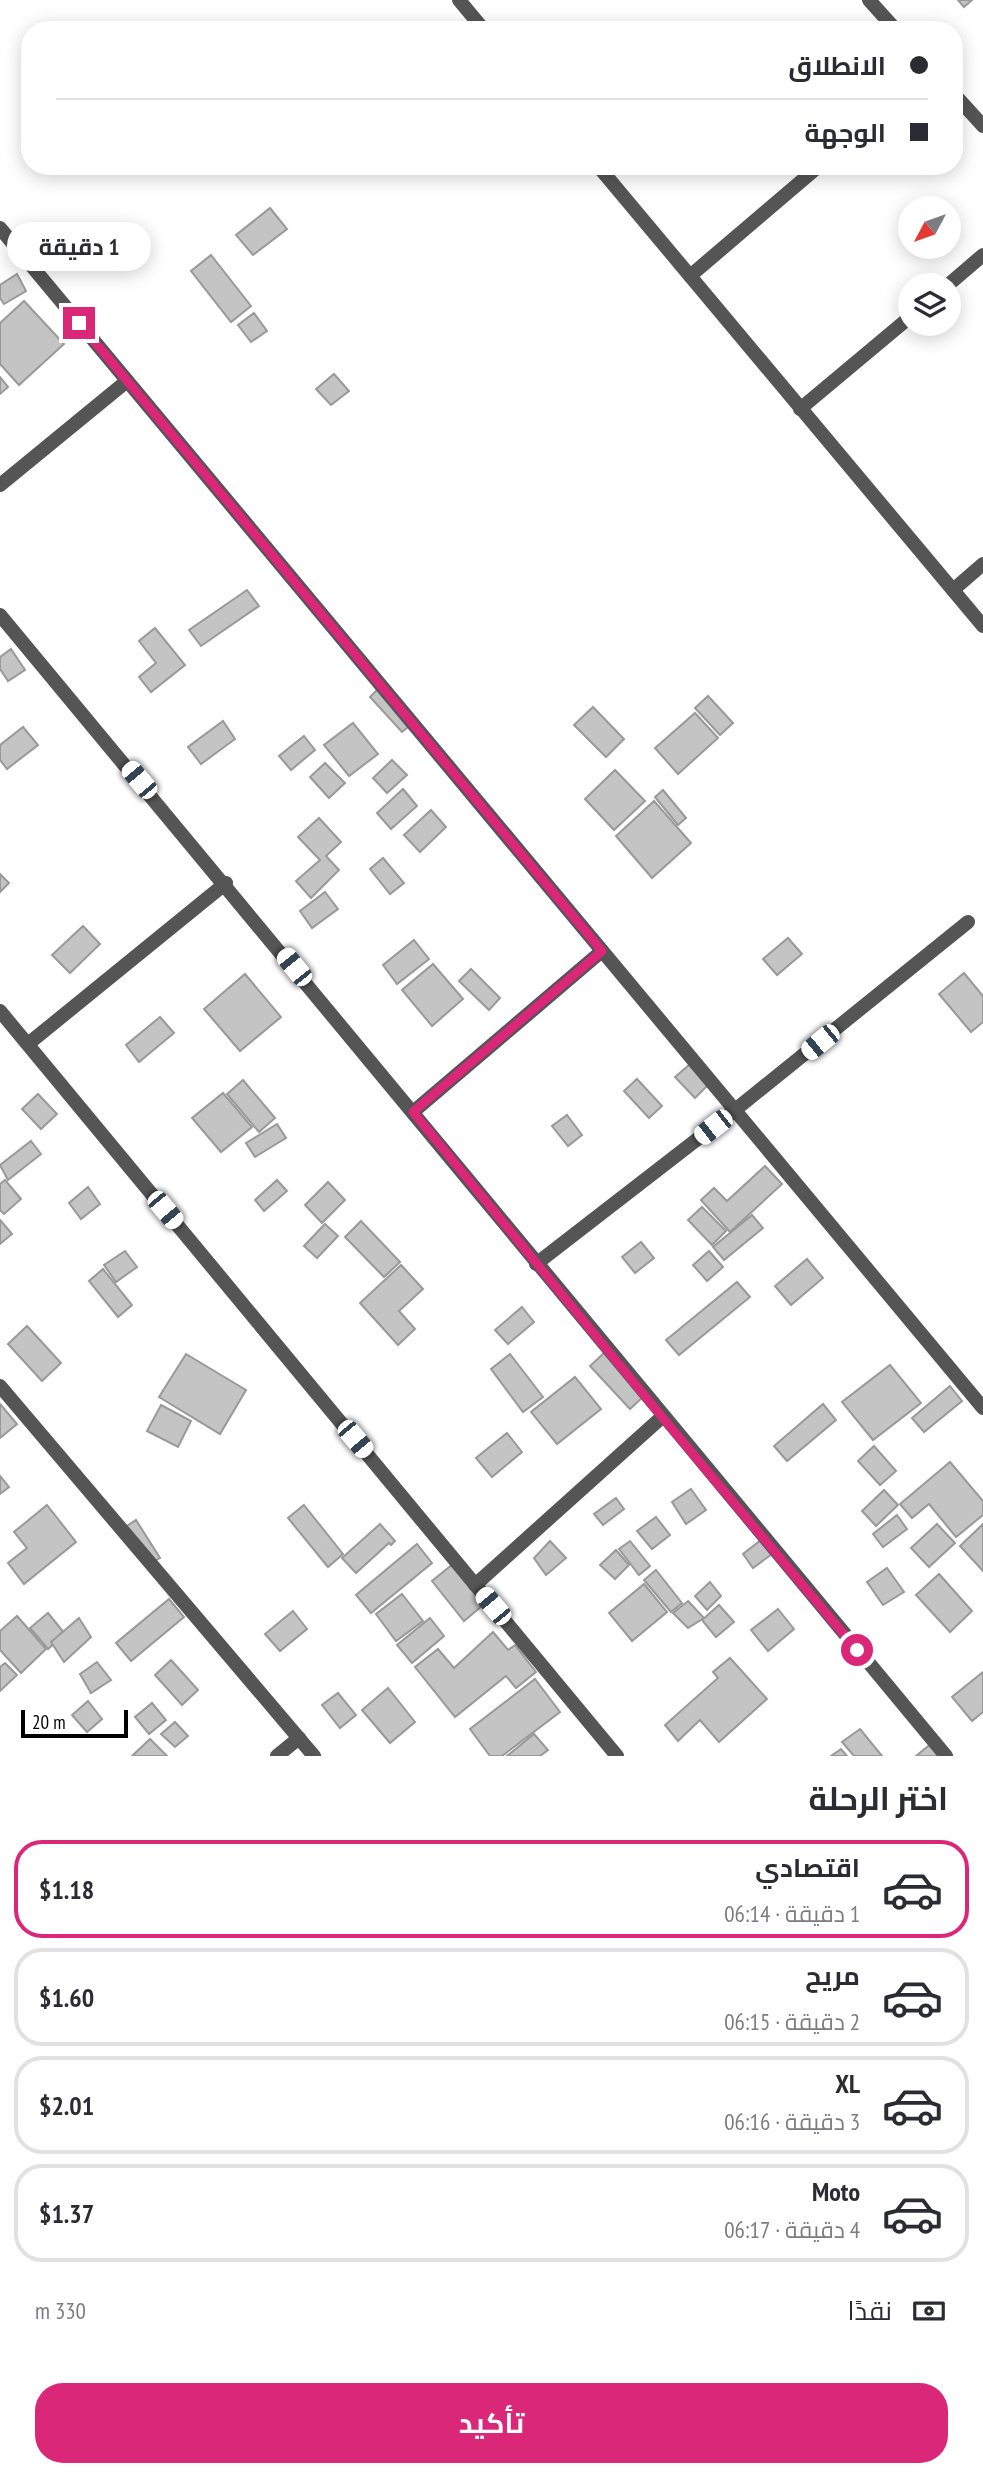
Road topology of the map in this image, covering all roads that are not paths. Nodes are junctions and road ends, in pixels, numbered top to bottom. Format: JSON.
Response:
{"nodes":[{"id":1,"x":459,"y":0,"type":"edge"},
{"id":2,"x":869,"y":0,"type":"edge"},
{"id":3,"x":476,"y":21,"type":"edge"},
{"id":4,"x":888,"y":21,"type":"edge"},
{"id":5,"x":963,"y":104,"type":"edge"},
{"id":6,"x":983,"y":126,"type":"edge"},
{"id":7,"x":606,"y":175,"type":"edge"},
{"id":8,"x":808,"y":175,"type":"edge"},
{"id":9,"x":0,"y":228,"type":"edge"},
{"id":10,"x":983,"y":256,"type":"edge"},
{"id":11,"x":961,"y":274,"type":"edge"},
{"id":12,"x":690,"y":276,"type":"junction"},
{"id":13,"x":898,"y":327,"type":"edge"},
{"id":14,"x":127,"y":381,"type":"junction"},
{"id":15,"x":800,"y":409,"type":"junction"},
{"id":16,"x":0,"y":485,"type":"edge"},
{"id":17,"x":983,"y":564,"type":"edge"},
{"id":18,"x":953,"y":590,"type":"junction"},
{"id":19,"x":0,"y":615,"type":"edge"},
{"id":20,"x":983,"y":626,"type":"edge"},
{"id":21,"x":226,"y":883,"type":"junction"},
{"id":22,"x":968,"y":922,"type":"dead end"},
{"id":23,"x":602,"y":951,"type":"junction"},
{"id":24,"x":0,"y":1011,"type":"edge"},
{"id":25,"x":28,"y":1044,"type":"junction"},
{"id":26,"x":735,"y":1110,"type":"junction"},
{"id":27,"x":413,"y":1112,"type":"junction"},
{"id":28,"x":536,"y":1264,"type":"junction"},
{"id":29,"x":0,"y":1387,"type":"edge"},
{"id":30,"x":983,"y":1408,"type":"edge"},
{"id":31,"x":662,"y":1417,"type":"junction"},
{"id":32,"x":475,"y":1585,"type":"junction"},
{"id":33,"x":299,"y":1738,"type":"junction"},
{"id":34,"x":277,"y":1756,"type":"edge"},
{"id":35,"x":314,"y":1756,"type":"edge"},
{"id":36,"x":617,"y":1756,"type":"edge"},
{"id":37,"x":946,"y":1756,"type":"edge"}],
"edges":[{"from":1,"to":3,"type":"street"},
{"from":2,"to":4,"type":"street"},
{"from":5,"to":6,"type":"street"},
{"from":7,"to":12,"type":"street"},
{"from":8,"to":12,"type":"street"},
{"from":9,"to":14,"type":"street"},
{"from":10,"to":11,"type":"street"},
{"from":12,"to":15,"type":"street"},
{"from":13,"to":15,"type":"street"},
{"from":14,"to":16,"type":"street"},
{"from":14,"to":23,"type":"street"},
{"from":15,"to":18,"type":"street"},
{"from":17,"to":18,"type":"street"},
{"from":18,"to":20,"type":"street"},
{"from":19,"to":21,"type":"street"},
{"from":21,"to":25,"type":"street"},
{"from":21,"to":27,"type":"street"},
{"from":22,"to":26,"type":"street"},
{"from":23,"to":26,"type":"street"},
{"from":23,"to":27,"type":"street"},
{"from":24,"to":25,"type":"street"},
{"from":25,"to":32,"type":"street"},
{"from":26,"to":28,"type":"street"},
{"from":26,"to":30,"type":"street"},
{"from":27,"to":28,"type":"street"},
{"from":28,"to":31,"type":"street"},
{"from":29,"to":33,"type":"street"},
{"from":31,"to":32,"type":"street"},
{"from":31,"to":37,"type":"street"},
{"from":32,"to":36,"type":"street"},
{"from":33,"to":34,"type":"street"},
{"from":33,"to":35,"type":"street"}]}
